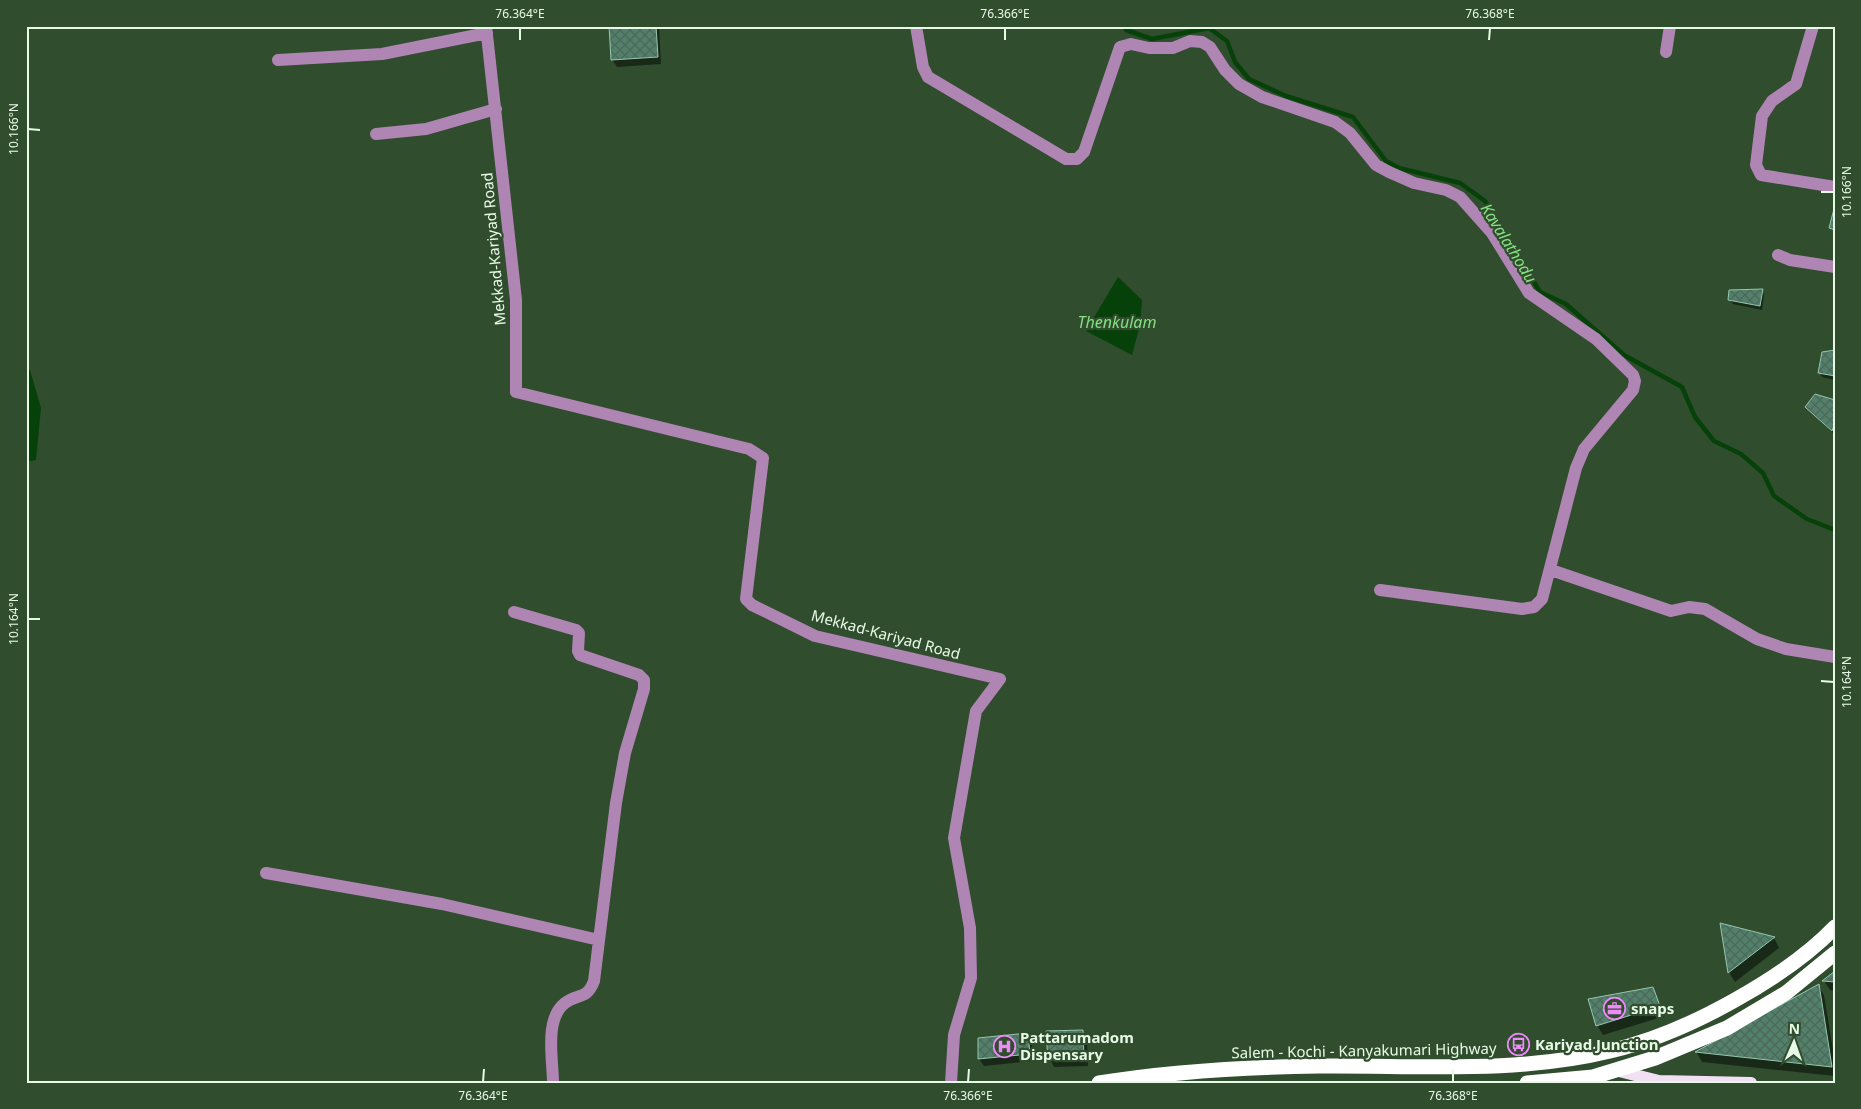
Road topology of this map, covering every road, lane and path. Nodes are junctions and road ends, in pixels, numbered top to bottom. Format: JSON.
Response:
{"nodes":[{"id":1,"x":916,"y":26,"type":"edge"},
{"id":2,"x":1670,"y":26,"type":"edge"},
{"id":3,"x":1813,"y":26,"type":"edge"},
{"id":4,"x":486,"y":30,"type":"edge"},
{"id":5,"x":1666,"y":52,"type":"dead end"},
{"id":6,"x":278,"y":60,"type":"dead end"},
{"id":7,"x":496,"y":110,"type":"junction"},
{"id":8,"x":376,"y":134,"type":"dead end"},
{"id":9,"x":1835,"y":187,"type":"edge"},
{"id":10,"x":1778,"y":255,"type":"dead end"},
{"id":11,"x":1835,"y":266,"type":"edge"},
{"id":12,"x":1551,"y":570,"type":"junction"},
{"id":13,"x":1380,"y":590,"type":"dead end"},
{"id":14,"x":514,"y":612,"type":"dead end"},
{"id":15,"x":1835,"y":657,"type":"edge"},
{"id":16,"x":266,"y":873,"type":"dead end"},
{"id":17,"x":1835,"y":927,"type":"edge"},
{"id":18,"x":599,"y":940,"type":"junction"},
{"id":19,"x":1835,"y":953,"type":"edge"},
{"id":20,"x":1610,"y":1051,"type":"junction"},
{"id":21,"x":1614,"y":1070,"type":"junction"},
{"id":22,"x":553,"y":1083,"type":"edge"},
{"id":23,"x":951,"y":1083,"type":"edge"},
{"id":24,"x":1099,"y":1083,"type":"edge"},
{"id":25,"x":1527,"y":1083,"type":"edge"},
{"id":26,"x":1751,"y":1083,"type":"edge"}],
"edges":[{"from":1,"to":12,"type":"street"},
{"from":2,"to":5,"type":"street"},
{"from":3,"to":9,"type":"street"},
{"from":4,"to":6,"type":"street"},
{"from":4,"to":7,"type":"street"},
{"from":7,"to":8,"type":"street"},
{"from":7,"to":23,"type":"street","name":"Mekkad-Kariyad Road"},
{"from":10,"to":11,"type":"street"},
{"from":12,"to":13,"type":"street"},
{"from":12,"to":15,"type":"street"},
{"from":14,"to":18,"type":"street"},
{"from":16,"to":18,"type":"street"},
{"from":17,"to":20,"type":"highway","name":"Salem - Kochi - Kanyakumari Highway"},
{"from":18,"to":22,"type":"street"},
{"from":19,"to":21,"type":"highway"},
{"from":20,"to":21,"type":"highway"},
{"from":20,"to":24,"type":"highway","name":"Salem - Kochi - Kanyakumari Highway"},
{"from":21,"to":25,"type":"highway"},
{"from":21,"to":26,"type":"main road"}]}
